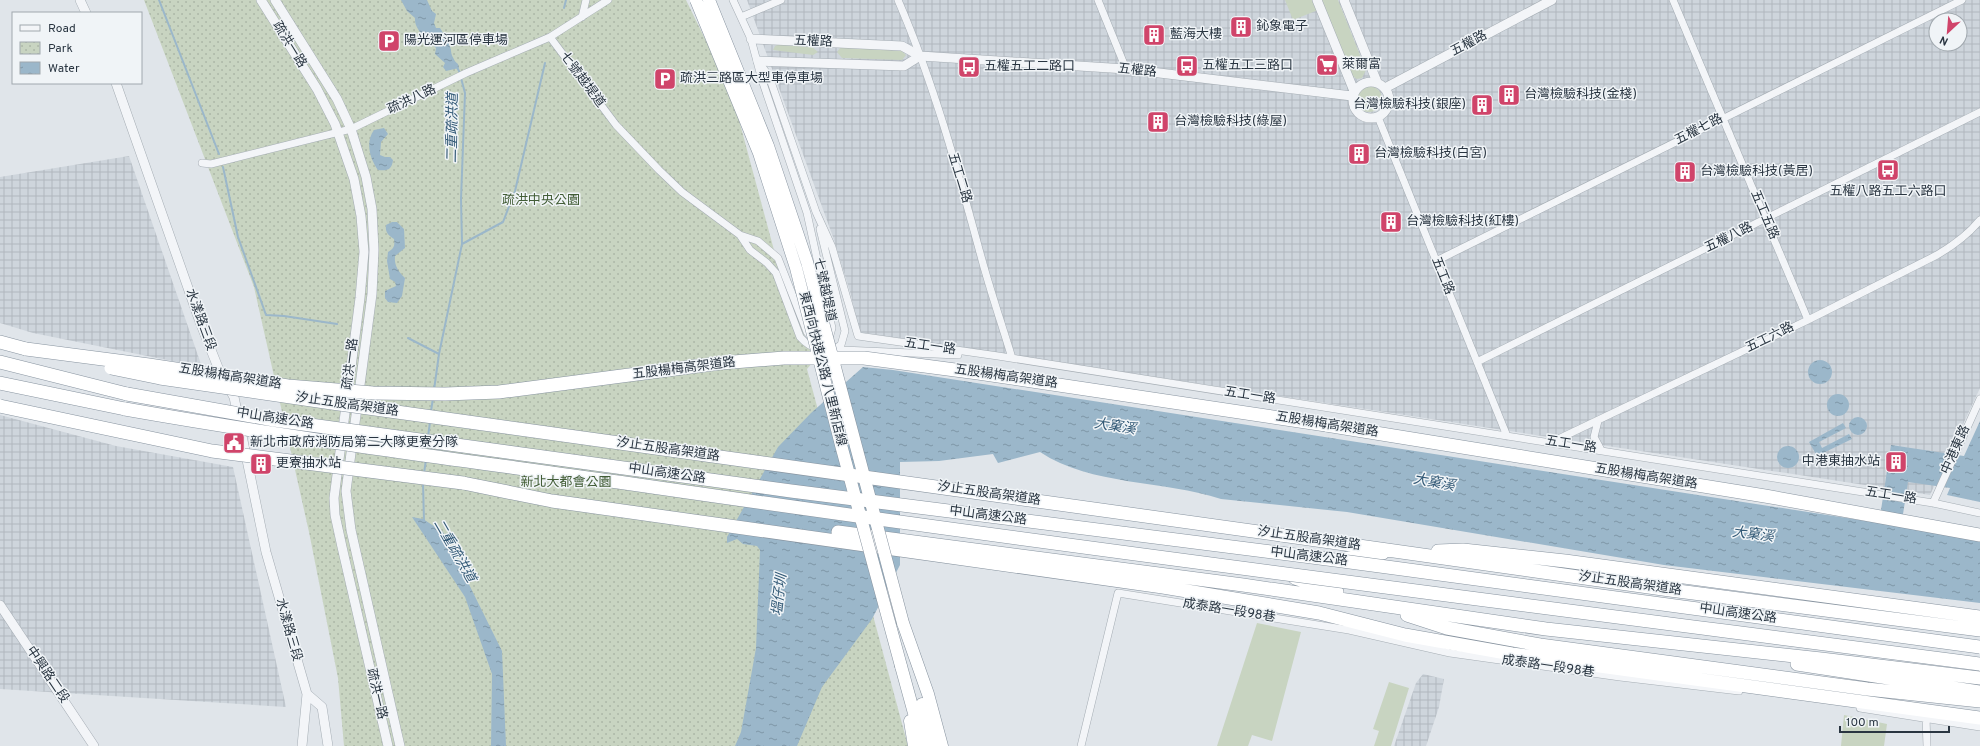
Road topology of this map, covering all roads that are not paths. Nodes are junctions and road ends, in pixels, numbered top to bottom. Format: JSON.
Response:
{"nodes":[{"id":1,"x":80,"y":0,"type":"edge"},
{"id":2,"x":261,"y":0,"type":"edge"},
{"id":3,"x":275,"y":0,"type":"edge"},
{"id":4,"x":586,"y":0,"type":"edge"},
{"id":5,"x":608,"y":0,"type":"edge"},
{"id":6,"x":696,"y":0,"type":"edge"},
{"id":7,"x":709,"y":0,"type":"edge"},
{"id":8,"x":733,"y":0,"type":"edge"},
{"id":9,"x":781,"y":0,"type":"edge"},
{"id":10,"x":898,"y":0,"type":"edge"},
{"id":11,"x":1098,"y":0,"type":"edge"},
{"id":12,"x":1317,"y":0,"type":"edge"},
{"id":13,"x":1344,"y":0,"type":"edge"},
{"id":14,"x":1552,"y":0,"type":"edge"},
{"id":15,"x":1673,"y":0,"type":"edge"},
{"id":16,"x":1962,"y":0,"type":"edge"},
{"id":17,"x":86,"y":12,"type":"edge"},
{"id":18,"x":741,"y":16,"type":"junction"},
{"id":19,"x":582,"y":17,"type":"junction"},
{"id":20,"x":550,"y":37,"type":"junction"},
{"id":21,"x":752,"y":39,"type":"junction"},
{"id":22,"x":920,"y":56,"type":"junction"},
{"id":23,"x":758,"y":61,"type":"junction"},
{"id":24,"x":1126,"y":70,"type":"junction"},
{"id":25,"x":1377,"y":82,"type":"junction"},
{"id":26,"x":116,"y":84,"type":"edge"},
{"id":27,"x":1385,"y":88,"type":"junction"},
{"id":28,"x":1353,"y":93,"type":"junction"},
{"id":29,"x":1980,"y":112,"type":"edge"},
{"id":30,"x":1378,"y":117,"type":"junction"},
{"id":31,"x":1724,"y":117,"type":"junction"},
{"id":32,"x":350,"y":129,"type":"junction"},
{"id":33,"x":338,"y":131,"type":"junction"},
{"id":34,"x":202,"y":163,"type":"dead end"},
{"id":35,"x":816,"y":212,"type":"junction"},
{"id":36,"x":807,"y":213,"type":"joint"},
{"id":37,"x":1766,"y":220,"type":"junction"},
{"id":38,"x":1980,"y":220,"type":"edge"},
{"id":39,"x":740,"y":235,"type":"junction"},
{"id":40,"x":1436,"y":261,"type":"junction"},
{"id":41,"x":1808,"y":320,"type":"junction"},
{"id":42,"x":0,"y":342,"type":"edge"},
{"id":43,"x":26,"y":348,"type":"junction"},
{"id":44,"x":834,"y":349,"type":"junction"},
{"id":45,"x":998,"y":356,"type":"junction"},
{"id":46,"x":1012,"y":358,"type":"junction"},
{"id":47,"x":0,"y":362,"type":"edge"},
{"id":48,"x":1477,"y":362,"type":"junction"},
{"id":49,"x":0,"y":383,"type":"edge"},
{"id":50,"x":1980,"y":399,"type":"edge"},
{"id":51,"x":0,"y":406,"type":"edge"},
{"id":52,"x":1598,"y":421,"type":"junction"},
{"id":53,"x":1507,"y":436,"type":"junction"},
{"id":54,"x":1551,"y":442,"type":"junction"},
{"id":55,"x":1600,"y":450,"type":"junction"},
{"id":56,"x":463,"y":483,"type":"junction"},
{"id":57,"x":1933,"y":503,"type":"junction"},
{"id":58,"x":1980,"y":513,"type":"edge"},
{"id":59,"x":1980,"y":535,"type":"edge"},
{"id":60,"x":1335,"y":560,"type":"junction"},
{"id":61,"x":1274,"y":572,"type":"junction"},
{"id":62,"x":0,"y":605,"type":"edge"},
{"id":63,"x":1980,"y":617,"type":"edge"},
{"id":64,"x":903,"y":623,"type":"junction"},
{"id":65,"x":1980,"y":624,"type":"edge"},
{"id":66,"x":1958,"y":627,"type":"junction"},
{"id":67,"x":1980,"y":630,"type":"edge"},
{"id":68,"x":1980,"y":647,"type":"edge"},
{"id":69,"x":1720,"y":649,"type":"junction"},
{"id":70,"x":1980,"y":664,"type":"edge"},
{"id":71,"x":901,"y":666,"type":"junction"},
{"id":72,"x":1980,"y":678,"type":"edge"},
{"id":73,"x":1980,"y":692,"type":"edge"},
{"id":74,"x":307,"y":694,"type":"junction"},
{"id":75,"x":1980,"y":701,"type":"edge"},
{"id":76,"x":1926,"y":718,"type":"junction"},
{"id":77,"x":1980,"y":718,"type":"edge"},
{"id":78,"x":1980,"y":726,"type":"edge"},
{"id":79,"x":94,"y":746,"type":"edge"},
{"id":80,"x":302,"y":746,"type":"edge"},
{"id":81,"x":328,"y":746,"type":"edge"},
{"id":82,"x":388,"y":746,"type":"edge"},
{"id":83,"x":400,"y":746,"type":"edge"},
{"id":84,"x":914,"y":746,"type":"edge"},
{"id":85,"x":923,"y":746,"type":"edge"},
{"id":86,"x":933,"y":746,"type":"edge"},
{"id":87,"x":942,"y":746,"type":"edge"},
{"id":88,"x":1081,"y":746,"type":"edge"},
{"id":89,"x":1927,"y":746,"type":"edge"}],
"edges":[{"from":1,"to":17,"type":"street"},
{"from":2,"to":33,"type":"street","name":"疏洪一路"},
{"from":3,"to":32,"type":"street","name":"疏洪一路"},
{"from":4,"to":19,"type":"street"},
{"from":5,"to":19,"type":"street","name":"疏洪八路"},
{"from":6,"to":71,"type":"highway","name":"東西向快速公路 八里新店線","bridge":true},
{"from":7,"to":64,"type":"highway","name":"東西向快速公路 八里新店線","bridge":true},
{"from":8,"to":18,"type":"street","name":"五工一路"},
{"from":9,"to":18,"type":"street"},
{"from":10,"to":22,"type":"street","name":"五工二路"},
{"from":11,"to":24,"type":"street"},
{"from":12,"to":28,"type":"street"},
{"from":13,"to":25,"type":"street"},
{"from":14,"to":27,"type":"street","name":"五權路"},
{"from":15,"to":31,"type":"street","name":"五工五路"},
{"from":16,"to":31,"type":"street","name":"五權七路"},
{"from":18,"to":21,"type":"street","name":"五工一路"},
{"from":19,"to":20,"type":"street","name":"疏洪八路"},
{"from":20,"to":32,"type":"street","name":"疏洪八路"},
{"from":20,"to":39,"type":"street","name":"七號越堤道"},
{"from":21,"to":22,"type":"street","name":"五權路"},
{"from":21,"to":23,"type":"street","name":"五工一路"},
{"from":22,"to":23,"type":"street","name":"五權路"},
{"from":22,"to":24,"type":"street","name":"五權路"},
{"from":22,"to":46,"type":"street","name":"五工二路"},
{"from":23,"to":35,"type":"street","name":"五工一路"},
{"from":23,"to":36,"type":"street","name":"五工一路"},
{"from":24,"to":28,"type":"street","name":"五權路"},
{"from":25,"to":27,"type":"street"},
{"from":25,"to":28,"type":"street"},
{"from":26,"to":74,"type":"street","name":"水漾路三段"},
{"from":27,"to":30,"type":"street"},
{"from":28,"to":30,"type":"street"},
{"from":29,"to":37,"type":"street","name":"五權八路"},
{"from":30,"to":40,"type":"street","name":"五工路"},
{"from":31,"to":37,"type":"street","name":"五工五路"},
{"from":31,"to":40,"type":"street","name":"五權七路"},
{"from":32,"to":33,"type":"street","name":"疏洪八路"},
{"from":32,"to":83,"type":"street","name":"疏洪一路"},
{"from":33,"to":34,"type":"street","name":"疏洪八路"},
{"from":33,"to":82,"type":"street","name":"疏洪一路"},
{"from":35,"to":44,"type":"street","name":"七號越堤道"},
{"from":35,"to":45,"type":"street","name":"五工一路"},
{"from":36,"to":39,"type":"street","name":"七號越堤道"},
{"from":37,"to":41,"type":"street","name":"五工五路"},
{"from":37,"to":48,"type":"street","name":"五權八路"},
{"from":38,"to":41,"type":"street","name":"五工六路"},
{"from":39,"to":44,"type":"street","name":"七號越堤道"},
{"from":40,"to":48,"type":"street","name":"五工路"},
{"from":41,"to":52,"type":"street","name":"五工六路"},
{"from":42,"to":43,"type":"highway","name":"汐止五股高架道路"},
{"from":43,"to":59,"type":"highway","name":"五股楊梅高架道路","bridge":true},
{"from":43,"to":66,"type":"highway","name":"汐止五股高架道路","bridge":true},
{"from":44,"to":45,"type":"street","name":"七號越堤道"},
{"from":45,"to":46,"type":"street","name":"五工一路"},
{"from":46,"to":53,"type":"street","name":"五工一路"},
{"from":47,"to":60,"type":"highway","name":"中山高速公路","bridge":true},
{"from":48,"to":53,"type":"street","name":"五工路"},
{"from":49,"to":61,"type":"highway","name":"中山高速公路","bridge":true},
{"from":50,"to":57,"type":"street","name":"中港東路"},
{"from":51,"to":56,"type":"highway","bridge":true},
{"from":52,"to":54,"type":"street","name":"五工六路"},
{"from":52,"to":55,"type":"street"},
{"from":53,"to":54,"type":"street","name":"五工一路"},
{"from":54,"to":55,"type":"street","name":"五工一路"},
{"from":55,"to":57,"type":"street","name":"五工一路"},
{"from":56,"to":69,"type":"highway","bridge":true},
{"from":56,"to":77,"type":"highway","bridge":true},
{"from":57,"to":58,"type":"street","name":"五工一路"},
{"from":60,"to":63,"type":"highway","bridge":true},
{"from":60,"to":68,"type":"highway","name":"中山高速公路","bridge":true},
{"from":61,"to":70,"type":"highway","name":"中山高速公路","bridge":true},
{"from":61,"to":75,"type":"highway","bridge":true},
{"from":62,"to":79,"type":"street","name":"中興路二段"},
{"from":64,"to":86,"type":"highway","name":"東西向快速公路 八里新店線"},
{"from":64,"to":87,"type":"highway"},
{"from":65,"to":66,"type":"highway"},
{"from":66,"to":67,"type":"highway","name":"汐止五股高架道路"},
{"from":69,"to":72,"type":"highway"},
{"from":69,"to":73,"type":"highway"},
{"from":71,"to":84,"type":"highway"},
{"from":71,"to":85,"type":"highway","name":"東西向快速公路 八里新店線"},
{"from":74,"to":80,"type":"street","name":"水漾路三段"},
{"from":74,"to":81,"type":"street"},
{"from":76,"to":78,"type":"street","name":"成泰路一段98巷"},
{"from":76,"to":88,"type":"street","name":"成泰路一段98巷"},
{"from":76,"to":89,"type":"street"}]}
